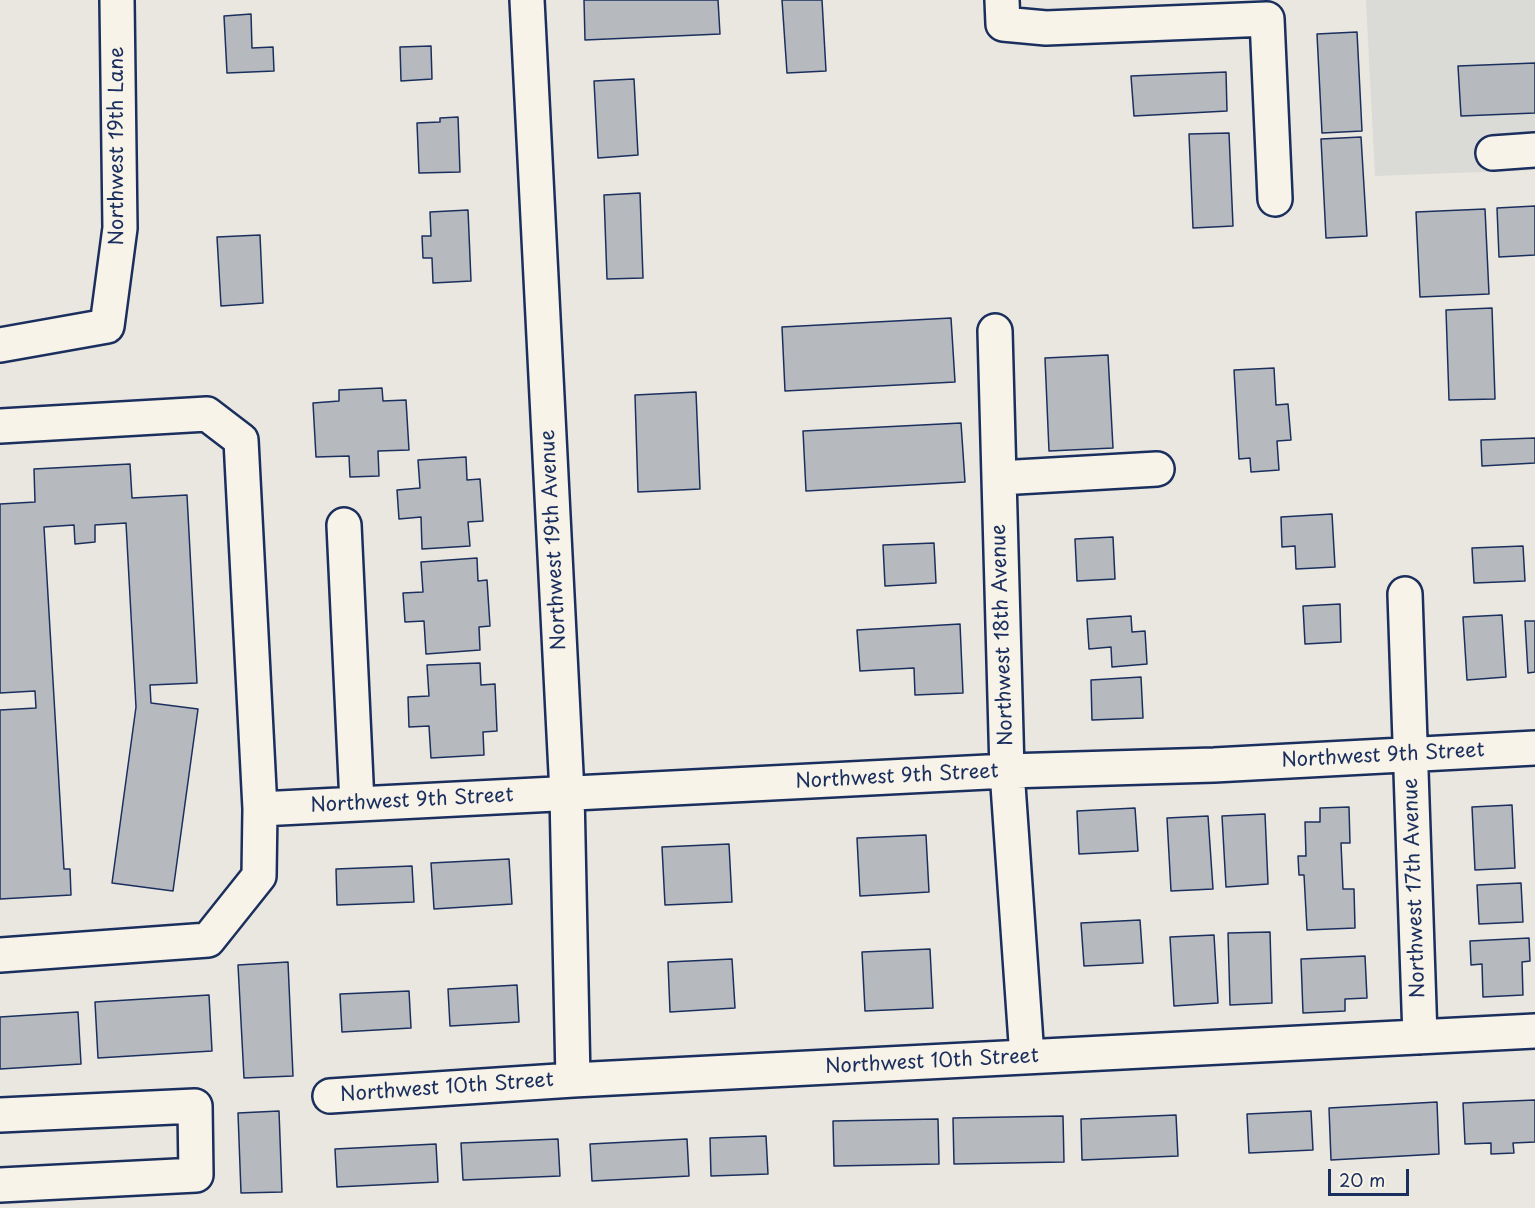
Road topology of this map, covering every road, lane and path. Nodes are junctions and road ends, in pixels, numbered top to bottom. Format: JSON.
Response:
{"nodes":[{"id":1,"x":117,"y":0,"type":"edge"},
{"id":2,"x":528,"y":0,"type":"edge"},
{"id":3,"x":1002,"y":0,"type":"edge"},
{"id":4,"x":1535,"y":150,"type":"edge"},
{"id":5,"x":1493,"y":153,"type":"dead end"},
{"id":6,"x":1275,"y":199,"type":"dead end"},
{"id":7,"x":995,"y":331,"type":"dead end"},
{"id":8,"x":0,"y":345,"type":"edge"},
{"id":9,"x":0,"y":426,"type":"edge"},
{"id":10,"x":1157,"y":469,"type":"dead end"},
{"id":11,"x":999,"y":478,"type":"junction"},
{"id":12,"x":344,"y":525,"type":"dead end"},
{"id":13,"x":1405,"y":594,"type":"dead end"},
{"id":14,"x":1535,"y":748,"type":"edge"},
{"id":15,"x":1411,"y":755,"type":"junction"},
{"id":16,"x":1007,"y":771,"type":"junction"},
{"id":17,"x":567,"y":793,"type":"junction"},
{"id":18,"x":357,"y":803,"type":"junction"},
{"id":19,"x":260,"y":809,"type":"junction"},
{"id":20,"x":0,"y":955,"type":"edge"},
{"id":21,"x":1535,"y":1031,"type":"edge"},
{"id":22,"x":1420,"y":1037,"type":"junction"},
{"id":23,"x":1027,"y":1058,"type":"junction"},
{"id":24,"x":573,"y":1080,"type":"junction"},
{"id":25,"x":330,"y":1096,"type":"dead end"},
{"id":26,"x":0,"y":1115,"type":"edge"},
{"id":27,"x":0,"y":1185,"type":"edge"}],
"edges":[{"from":1,"to":8,"type":"street","name":"Northwest 19th Lane"},
{"from":2,"to":17,"type":"street","name":"Northwest 19th Avenue"},
{"from":3,"to":6,"type":"street"},
{"from":4,"to":5,"type":"street"},
{"from":7,"to":11,"type":"street","name":"Northwest 18th Avenue"},
{"from":9,"to":19,"type":"street"},
{"from":10,"to":11,"type":"street"},
{"from":11,"to":16,"type":"street","name":"Northwest 18th Avenue"},
{"from":12,"to":18,"type":"street"},
{"from":13,"to":15,"type":"street","name":"Northwest 17th Avenue"},
{"from":14,"to":15,"type":"street","name":"Northwest 9th Street"},
{"from":15,"to":16,"type":"street","name":"Northwest 9th Street"},
{"from":15,"to":22,"type":"street","name":"Northwest 17th Avenue"},
{"from":16,"to":17,"type":"street","name":"Northwest 9th Street"},
{"from":16,"to":23,"type":"street","name":"Northwest 18th Avenue"},
{"from":17,"to":18,"type":"street","name":"Northwest 9th Street"},
{"from":17,"to":24,"type":"street","name":"Northwest 19th Avenue"},
{"from":18,"to":19,"type":"street","name":"Northwest 9th Street"},
{"from":19,"to":20,"type":"street"},
{"from":21,"to":22,"type":"street","name":"Northwest 10th Street"},
{"from":22,"to":23,"type":"street","name":"Northwest 10th Street"},
{"from":23,"to":24,"type":"street","name":"Northwest 10th Street"},
{"from":24,"to":25,"type":"street","name":"Northwest 10th Street"},
{"from":26,"to":27,"type":"street"}]}
